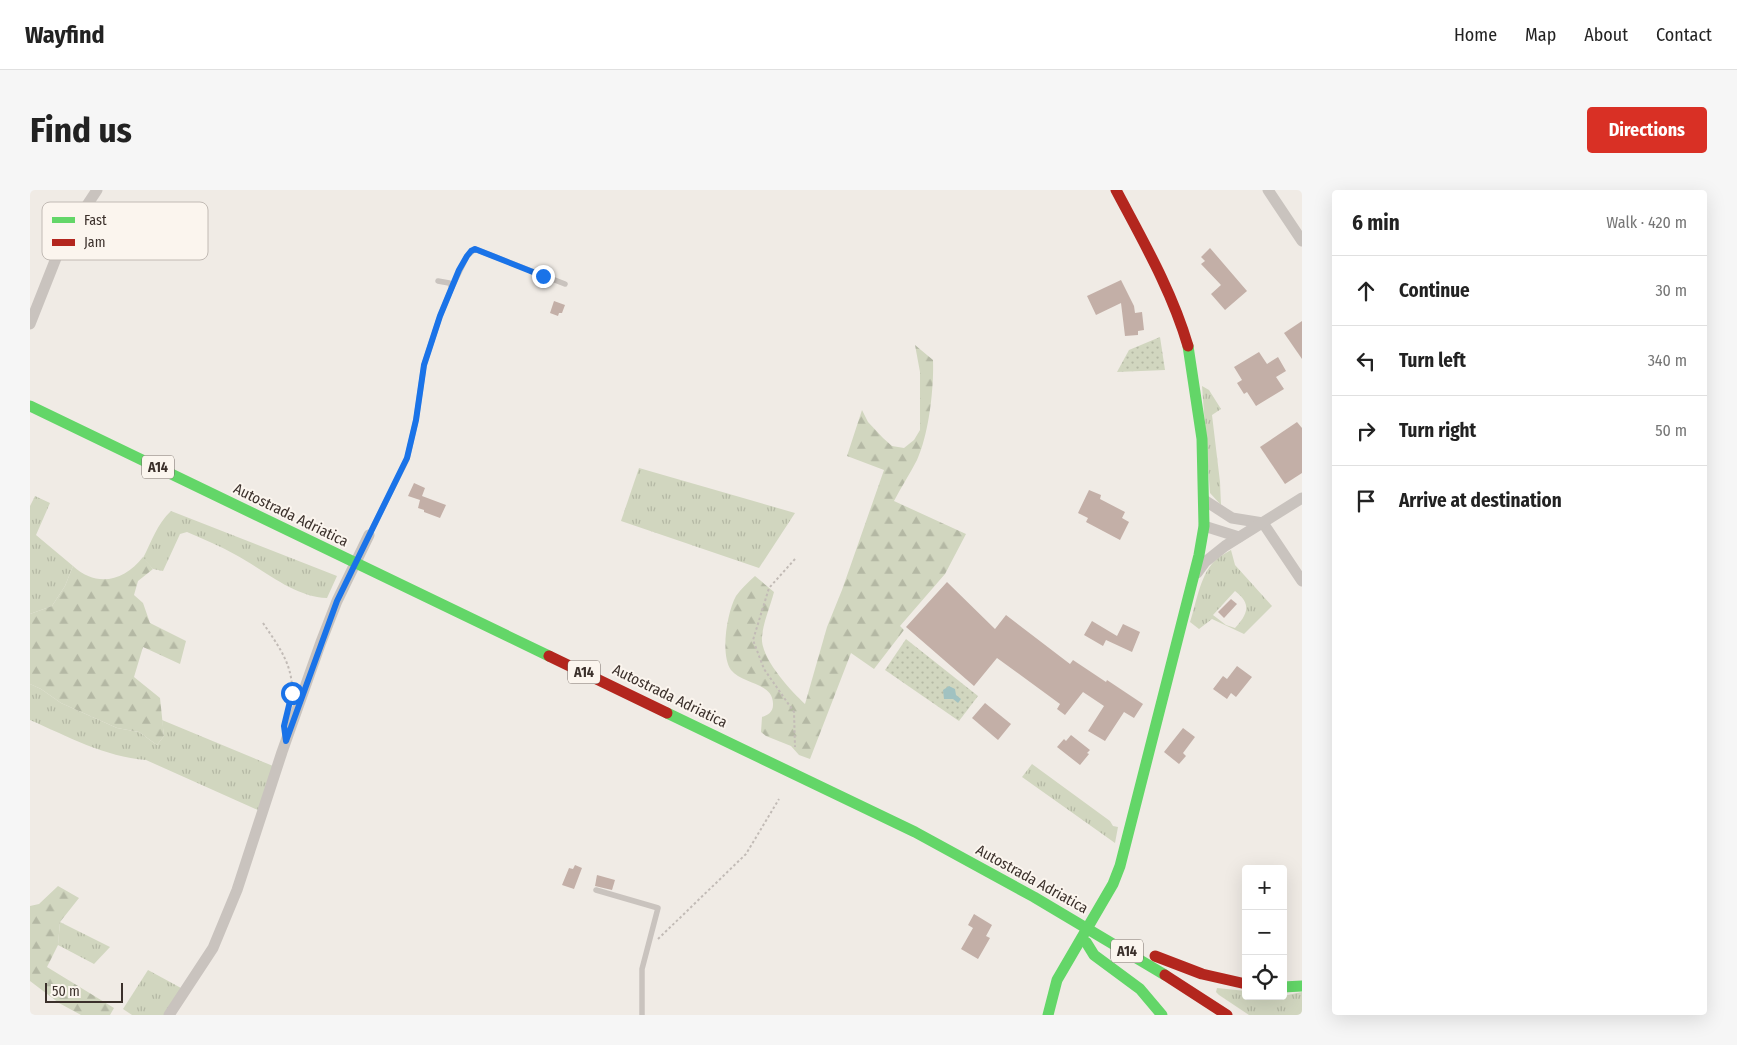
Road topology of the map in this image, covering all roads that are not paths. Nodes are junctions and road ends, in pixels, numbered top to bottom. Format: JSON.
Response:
{"nodes":[{"id":1,"x":97,"y":190,"type":"edge"},
{"id":2,"x":1116,"y":190,"type":"edge"},
{"id":3,"x":1268,"y":190,"type":"edge"},
{"id":4,"x":89,"y":202,"type":"edge"},
{"id":5,"x":1302,"y":240,"type":"edge"},
{"id":6,"x":55,"y":260,"type":"edge"},
{"id":7,"x":438,"y":281,"type":"dead end"},
{"id":8,"x":565,"y":284,"type":"dead end"},
{"id":9,"x":452,"y":287,"type":"junction"},
{"id":10,"x":30,"y":324,"type":"edge"},
{"id":11,"x":30,"y":406,"type":"edge"},
{"id":12,"x":1302,"y":498,"type":"edge"},
{"id":13,"x":1204,"y":500,"type":"junction"},
{"id":14,"x":1232,"y":518,"type":"junction"},
{"id":15,"x":1263,"y":523,"type":"junction"},
{"id":16,"x":1204,"y":526,"type":"junction"},
{"id":17,"x":369,"y":535,"type":"joint"},
{"id":18,"x":1239,"y":537,"type":"junction"},
{"id":19,"x":341,"y":570,"type":"dead end"},
{"id":20,"x":358,"y":578,"type":"dead end"},
{"id":21,"x":1193,"y":578,"type":"junction"},
{"id":22,"x":1302,"y":581,"type":"edge"},
{"id":23,"x":596,"y":890,"type":"dead end"},
{"id":24,"x":1025,"y":890,"type":"junction"},
{"id":25,"x":1070,"y":933,"type":"dead end"},
{"id":26,"x":1086,"y":942,"type":"junction"},
{"id":27,"x":1142,"y":976,"type":"dead end"},
{"id":28,"x":1242,"y":983,"type":"edge"},
{"id":29,"x":1302,"y":986,"type":"edge"},
{"id":30,"x":1287,"y":987,"type":"edge"},
{"id":31,"x":169,"y":1015,"type":"edge"},
{"id":32,"x":642,"y":1015,"type":"edge"},
{"id":33,"x":1048,"y":1015,"type":"edge"},
{"id":34,"x":1162,"y":1015,"type":"edge"},
{"id":35,"x":1227,"y":1015,"type":"edge"}],
"edges":[{"from":1,"to":4,"type":"street"},
{"from":2,"to":13,"type":"main road"},
{"from":3,"to":5,"type":"street"},
{"from":6,"to":10,"type":"street"},
{"from":7,"to":9,"type":"lane"},
{"from":8,"to":9,"type":"lane"},
{"from":9,"to":17,"type":"lane"},
{"from":11,"to":24,"type":"main road","name":"Autostrada Adriatica","number":"A14"},
{"from":12,"to":15,"type":"street"},
{"from":13,"to":14,"type":"street"},
{"from":13,"to":16,"type":"main road"},
{"from":14,"to":15,"type":"street"},
{"from":14,"to":16,"type":"street"},
{"from":15,"to":18,"type":"street"},
{"from":15,"to":22,"type":"street"},
{"from":16,"to":18,"type":"street"},
{"from":16,"to":21,"type":"main road"},
{"from":17,"to":31,"type":"street"},
{"from":18,"to":21,"type":"street"},
{"from":19,"to":20,"type":"main road","name":"Autostrada Adriatica"},
{"from":21,"to":33,"type":"main road"},
{"from":23,"to":32,"type":"lane"},
{"from":24,"to":28,"type":"main road"},
{"from":24,"to":35,"type":"main road","name":"Autostrada Adriatica","number":"A14"},
{"from":25,"to":26,"type":"main road","name":"Autostrada Adriatica","number":"A14"},
{"from":26,"to":27,"type":"main road","name":"Autostrada Adriatica","number":"A14"},
{"from":26,"to":34,"type":"main road"},
{"from":29,"to":30,"type":"main road"}]}
